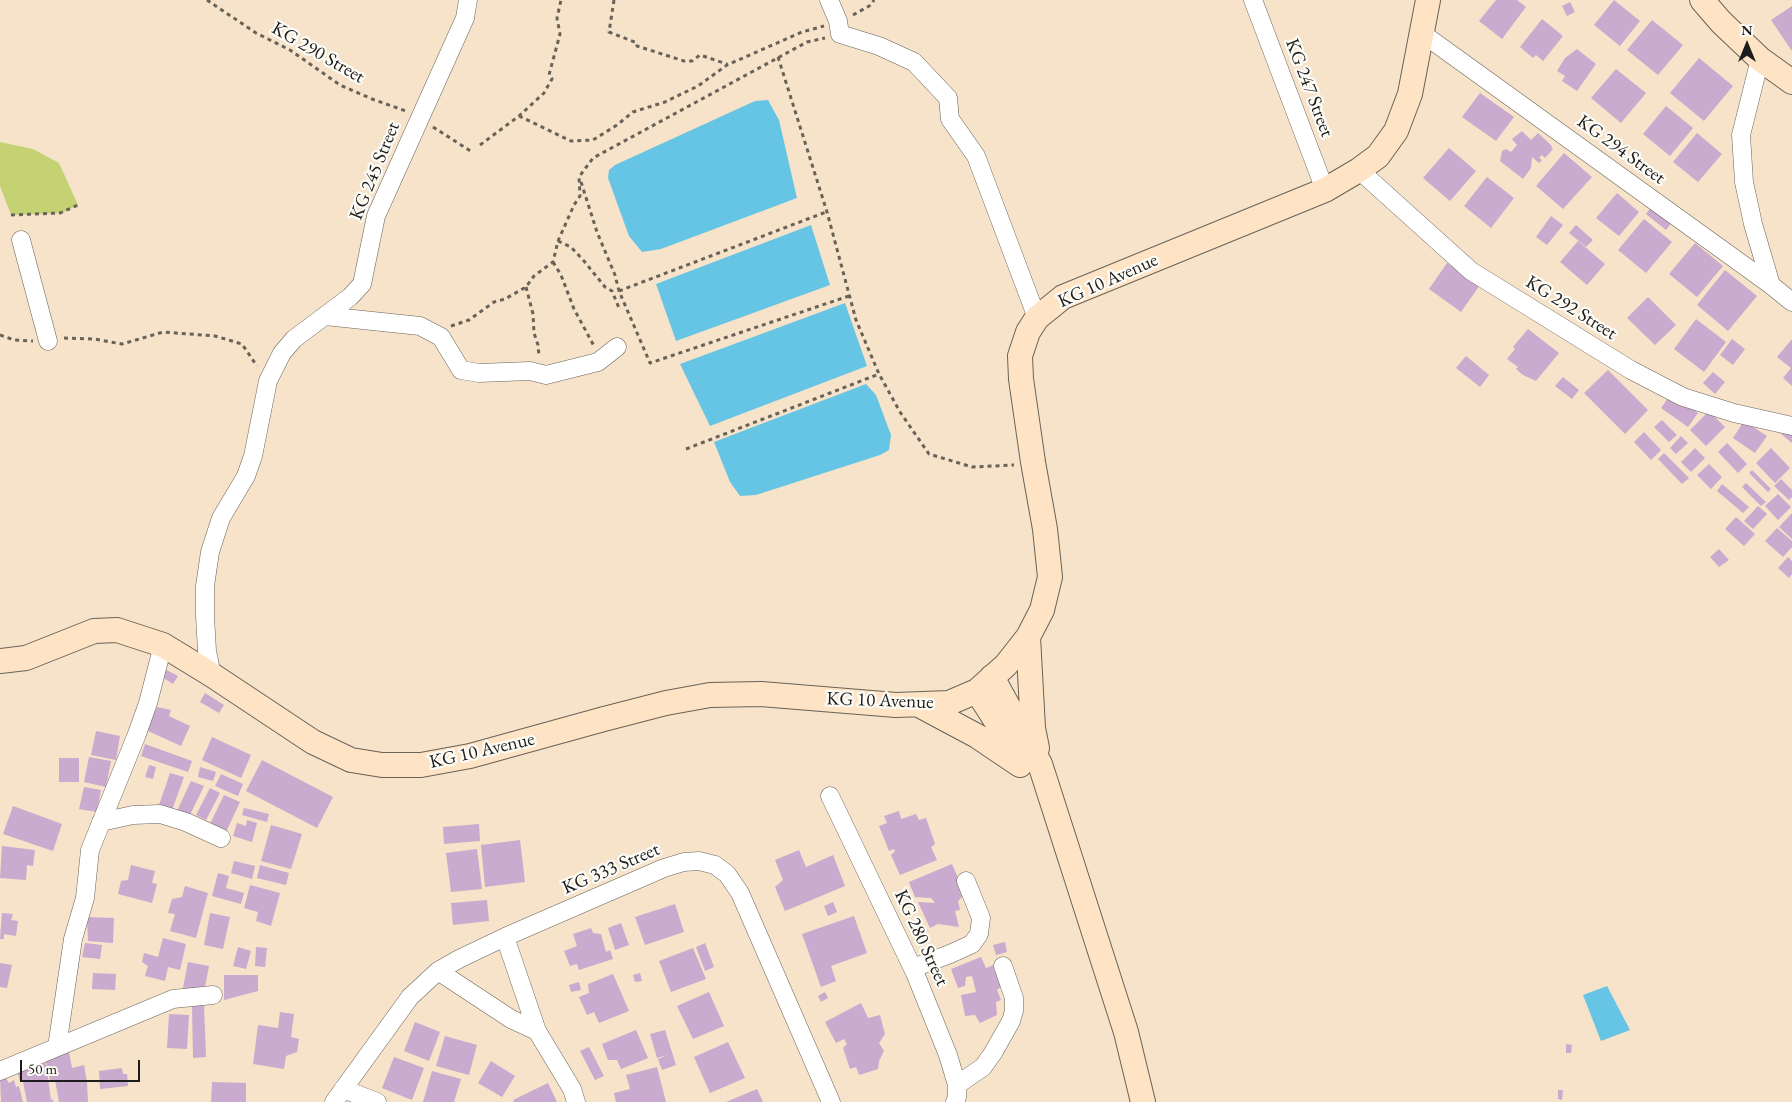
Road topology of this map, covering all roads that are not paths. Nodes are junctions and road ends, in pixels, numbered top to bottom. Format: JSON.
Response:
{"nodes":[{"id":1,"x":468,"y":0,"type":"edge"},
{"id":2,"x":829,"y":0,"type":"edge"},
{"id":3,"x":1253,"y":0,"type":"edge"},
{"id":4,"x":1428,"y":0,"type":"edge"},
{"id":5,"x":1702,"y":0,"type":"edge"},
{"id":6,"x":1423,"y":34,"type":"junction"},
{"id":7,"x":1760,"y":59,"type":"junction"},
{"id":8,"x":1792,"y":82,"type":"edge"},
{"id":9,"x":1359,"y":170,"type":"junction"},
{"id":10,"x":1325,"y":190,"type":"junction"},
{"id":11,"x":20,"y":240,"type":"dead end"},
{"id":12,"x":1771,"y":285,"type":"junction"},
{"id":13,"x":1792,"y":302,"type":"edge"},
{"id":14,"x":325,"y":316,"type":"junction"},
{"id":15,"x":1037,"y":318,"type":"junction"},
{"id":16,"x":48,"y":342,"type":"road end"},
{"id":17,"x":618,"y":347,"type":"dead end"},
{"id":18,"x":1792,"y":426,"type":"edge"},
{"id":19,"x":1028,"y":637,"type":"junction"},
{"id":20,"x":163,"y":645,"type":"junction"},
{"id":21,"x":0,"y":661,"type":"edge"},
{"id":22,"x":212,"y":675,"type":"junction"},
{"id":23,"x":985,"y":684,"type":"junction"},
{"id":24,"x":919,"y":705,"type":"junction"},
{"id":25,"x":1034,"y":767,"type":"junction"},
{"id":26,"x":830,"y":796,"type":"dead end"},
{"id":27,"x":101,"y":822,"type":"junction"},
{"id":28,"x":221,"y":838,"type":"dead end"},
{"id":29,"x":966,"y":882,"type":"dead end"},
{"id":30,"x":505,"y":937,"type":"junction"},
{"id":31,"x":1003,"y":966,"type":"dead end"},
{"id":32,"x":913,"y":968,"type":"junction"},
{"id":33,"x":438,"y":972,"type":"junction"},
{"id":34,"x":213,"y":995,"type":"dead end"},
{"id":35,"x":537,"y":1031,"type":"junction"},
{"id":36,"x":57,"y":1047,"type":"junction"},
{"id":37,"x":0,"y":1071,"type":"edge"},
{"id":38,"x":956,"y":1094,"type":"edge"},
{"id":39,"x":339,"y":1095,"type":"edge"},
{"id":40,"x":377,"y":1102,"type":"edge"},
{"id":41,"x":576,"y":1102,"type":"edge"},
{"id":42,"x":831,"y":1102,"type":"edge"},
{"id":43,"x":1143,"y":1102,"type":"edge"}],
"edges":[{"from":1,"to":14,"type":"street","name":"KG 245 Street"},
{"from":2,"to":15,"type":"street"},
{"from":3,"to":10,"type":"street","name":"KG 247 Street"},
{"from":4,"to":6,"type":"street","name":"KG 10 Avenue"},
{"from":5,"to":7,"type":"street"},
{"from":6,"to":9,"type":"street","name":"KG 10 Avenue"},
{"from":6,"to":12,"type":"street","name":"KG 294 Street"},
{"from":7,"to":8,"type":"street"},
{"from":7,"to":12,"type":"street"},
{"from":9,"to":10,"type":"street","name":"KG 10 Avenue"},
{"from":9,"to":18,"type":"street","name":"KG 292 Street"},
{"from":10,"to":15,"type":"street","name":"KG 10 Avenue"},
{"from":11,"to":16,"type":"street"},
{"from":12,"to":13,"type":"street","name":"KG 294 Street"},
{"from":14,"to":17,"type":"street"},
{"from":14,"to":22,"type":"street","name":"KG 245 Street"},
{"from":15,"to":19,"type":"street","name":"KG 10 Avenue"},
{"from":19,"to":23,"type":"street","name":"KG 10 Avenue"},
{"from":19,"to":25,"type":"street"},
{"from":20,"to":21,"type":"street","name":"KG 10 Avenue"},
{"from":20,"to":22,"type":"street","name":"KG 10 Avenue"},
{"from":20,"to":27,"type":"street"},
{"from":22,"to":24,"type":"street","name":"KG 10 Avenue"},
{"from":23,"to":24,"type":"street","name":"KG 10 Avenue"},
{"from":23,"to":25,"type":"street"},
{"from":24,"to":25,"type":"street"},
{"from":25,"to":43,"type":"street"},
{"from":26,"to":32,"type":"street","name":"KG 280 Street"},
{"from":27,"to":28,"type":"street"},
{"from":27,"to":36,"type":"street"},
{"from":29,"to":32,"type":"street"},
{"from":30,"to":33,"type":"street","name":"KG 333 Street"},
{"from":30,"to":35,"type":"street"},
{"from":30,"to":42,"type":"street","name":"KG 333 Street"},
{"from":31,"to":38,"type":"street"},
{"from":32,"to":38,"type":"street","name":"KG 280 Street"},
{"from":33,"to":35,"type":"street"},
{"from":33,"to":39,"type":"street","name":"KG 333 Street"},
{"from":34,"to":36,"type":"street"},
{"from":35,"to":41,"type":"street"},
{"from":36,"to":37,"type":"street"},
{"from":39,"to":40,"type":"street"}]}
